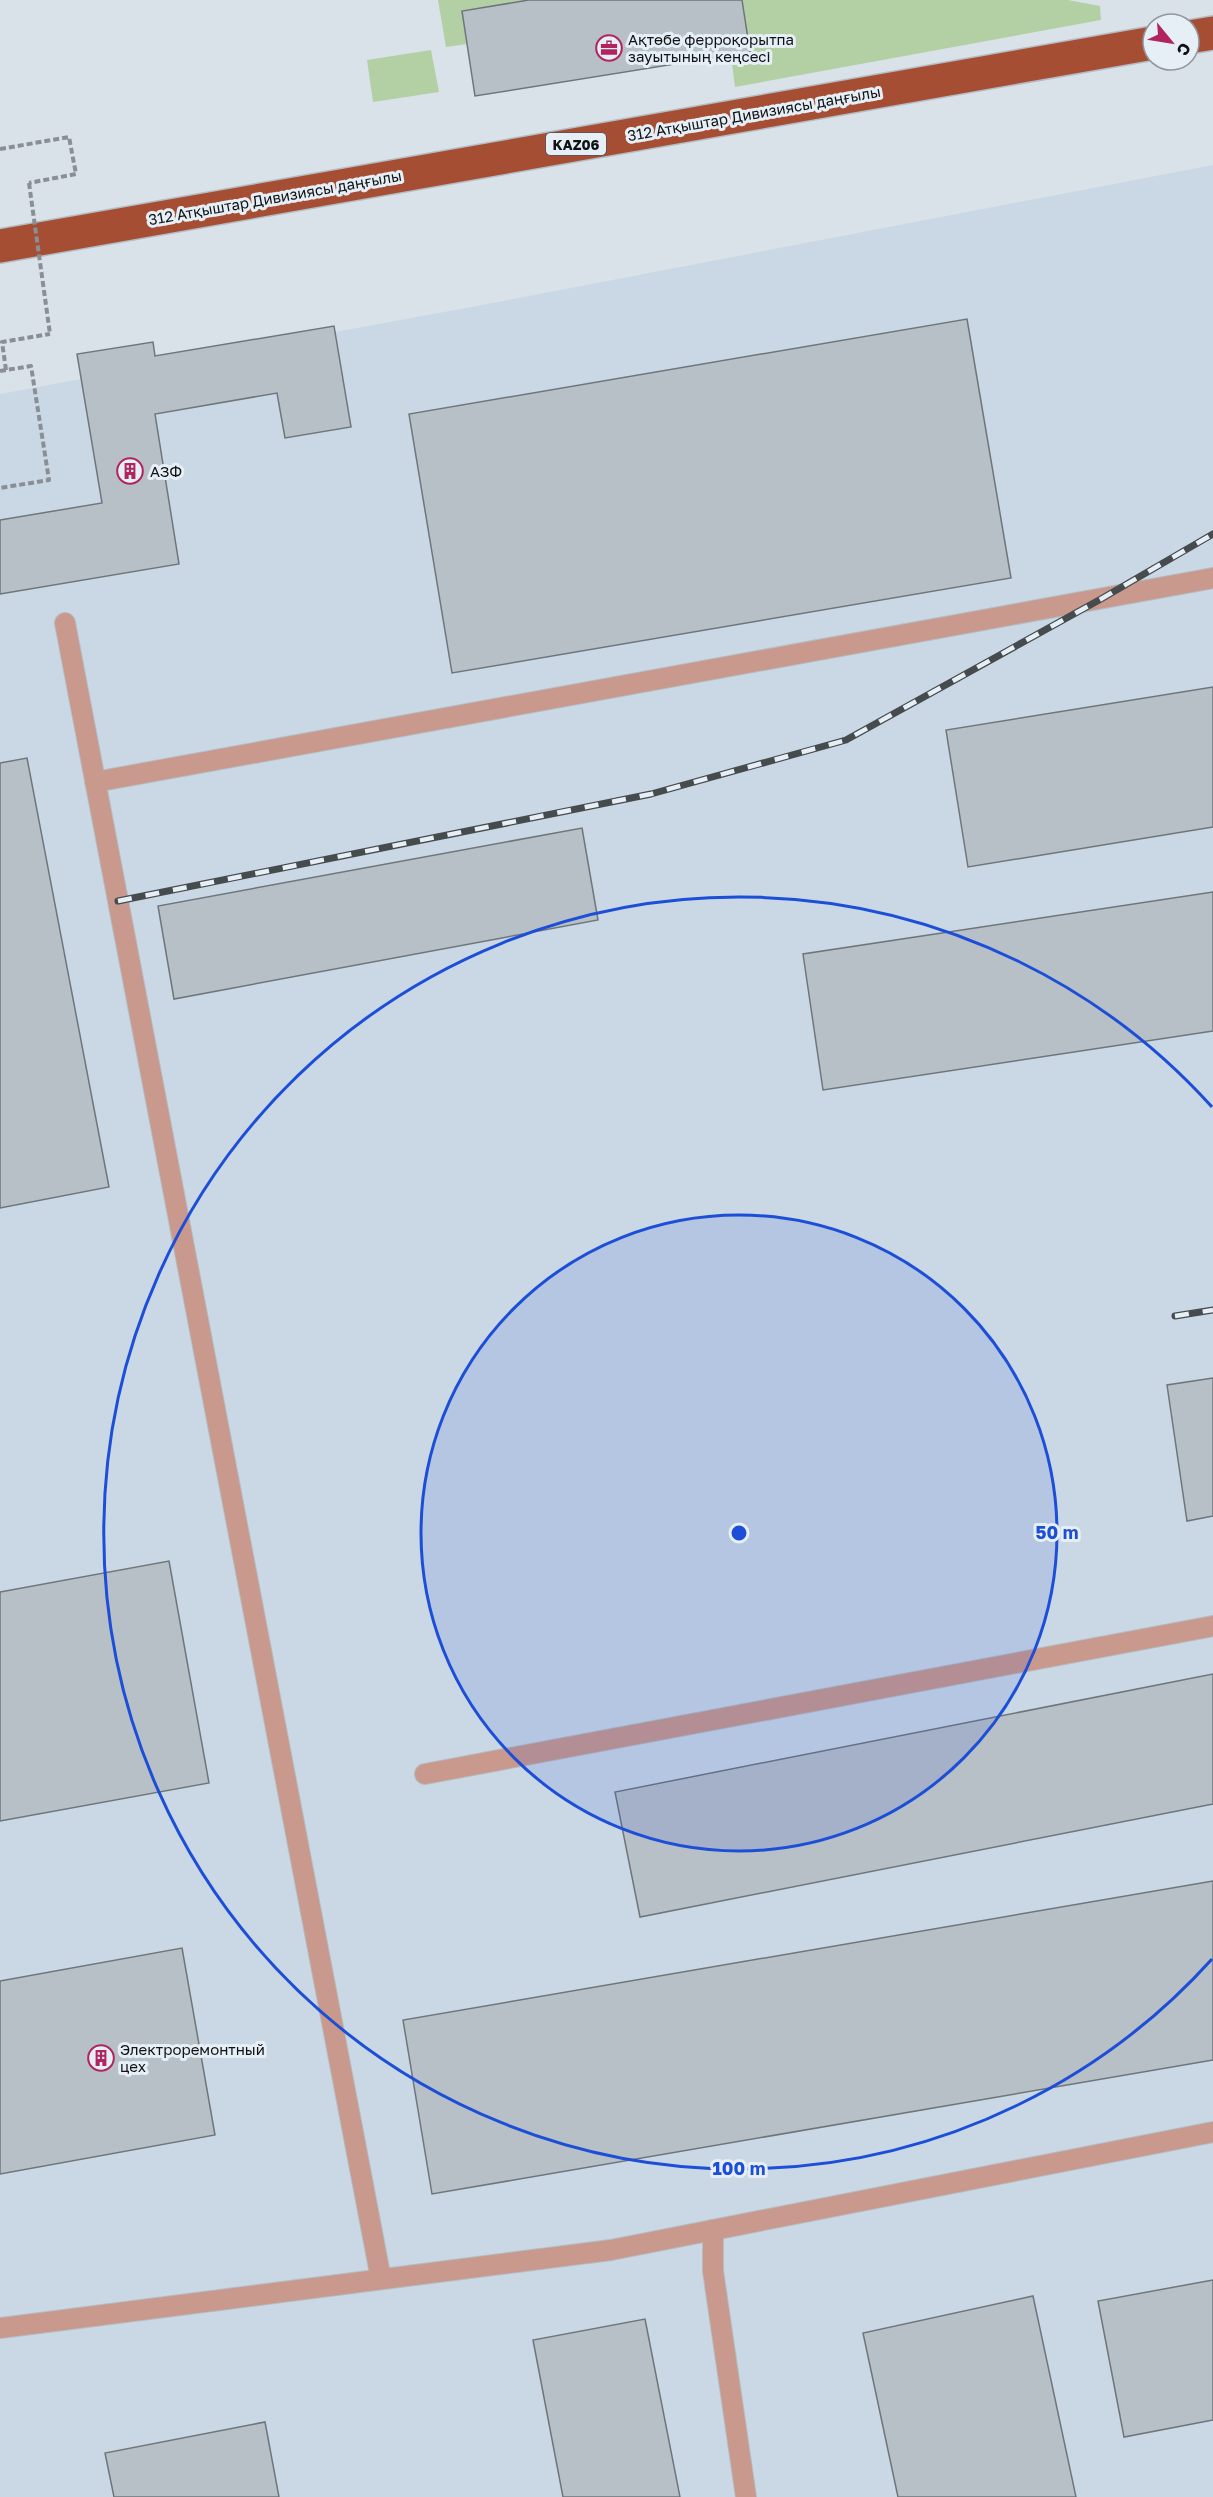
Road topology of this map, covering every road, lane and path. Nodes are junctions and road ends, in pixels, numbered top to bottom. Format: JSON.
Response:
{"nodes":[{"id":1,"x":1141,"y":45,"type":"edge"},
{"id":2,"x":0,"y":149,"type":"edge"},
{"id":3,"x":0,"y":246,"type":"edge"},
{"id":4,"x":6,"y":370,"type":"junction"},
{"id":5,"x":0,"y":371,"type":"edge"},
{"id":6,"x":0,"y":488,"type":"edge"},
{"id":7,"x":1213,"y":578,"type":"edge"},
{"id":8,"x":65,"y":623,"type":"dead end"},
{"id":9,"x":95,"y":782,"type":"junction"},
{"id":10,"x":1213,"y":1626,"type":"edge"},
{"id":11,"x":425,"y":1774,"type":"dead end"},
{"id":12,"x":1213,"y":2132,"type":"edge"},
{"id":13,"x":713,"y":2230,"type":"junction"},
{"id":14,"x":381,"y":2279,"type":"junction"},
{"id":15,"x":0,"y":2328,"type":"edge"},
{"id":16,"x":746,"y":2497,"type":"edge"}],
"edges":[{"from":1,"to":3,"type":"highway","name":"312 Атқыштар Дивизиясы даңғылы","number":"KАZ06"},
{"from":2,"to":4,"type":"path","bridge":true},
{"from":4,"to":5,"type":"path"},
{"from":4,"to":6,"type":"path"},
{"from":7,"to":9,"type":"lane"},
{"from":8,"to":9,"type":"lane"},
{"from":9,"to":14,"type":"lane"},
{"from":10,"to":11,"type":"lane"},
{"from":12,"to":13,"type":"lane"},
{"from":13,"to":14,"type":"lane"},
{"from":13,"to":16,"type":"lane"},
{"from":14,"to":15,"type":"lane"}]}
